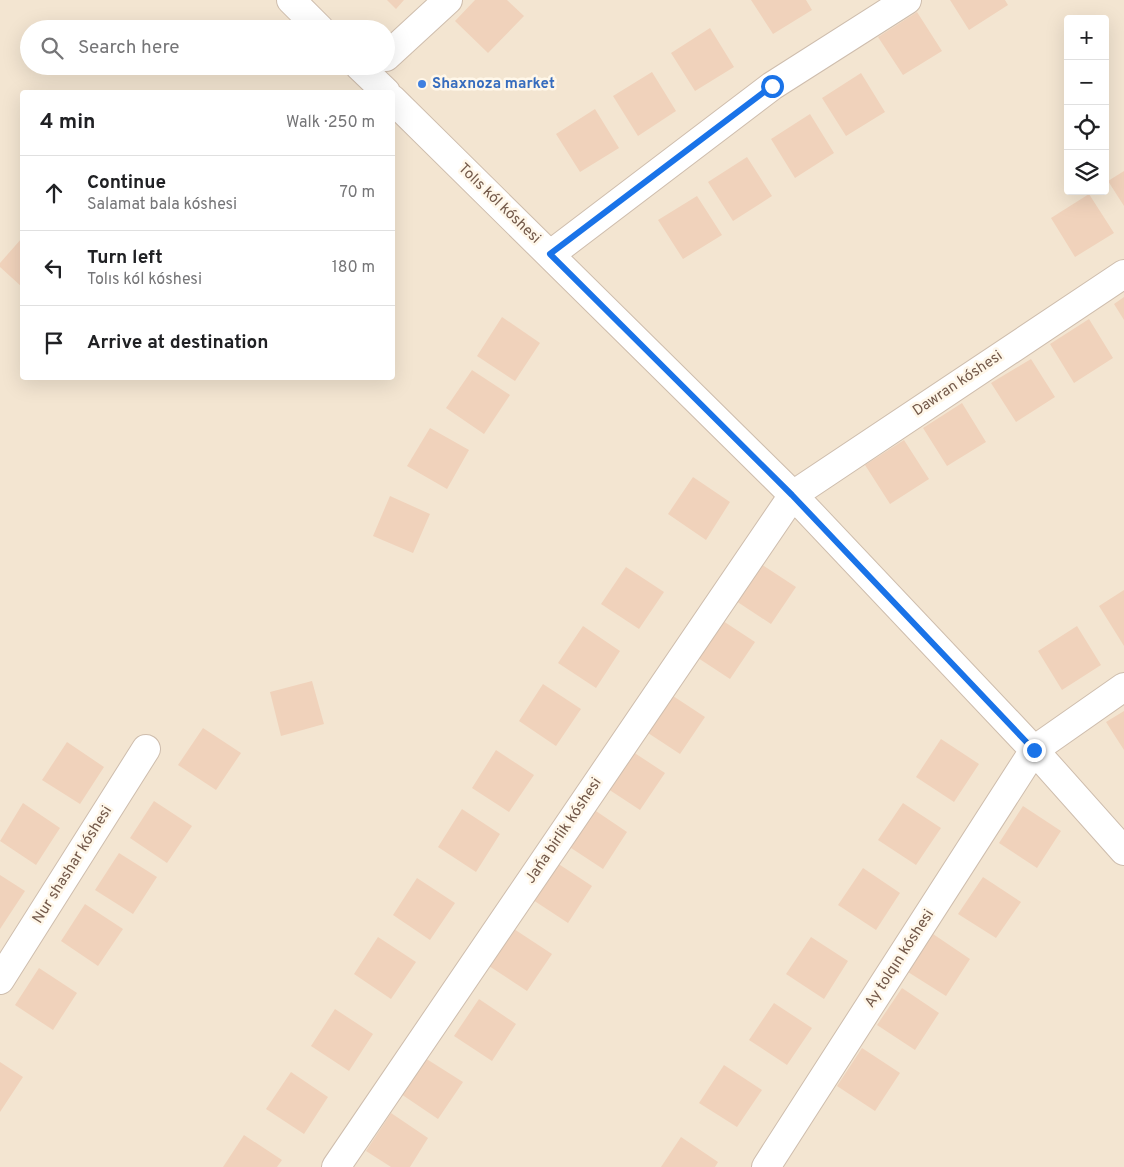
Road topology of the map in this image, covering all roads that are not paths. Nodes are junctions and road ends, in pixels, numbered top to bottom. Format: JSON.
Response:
{"nodes":[{"id":1,"x":291,"y":0,"type":"edge"},
{"id":2,"x":448,"y":0,"type":"edge"},
{"id":3,"x":907,"y":0,"type":"edge"},
{"id":4,"x":311,"y":20,"type":"edge"},
{"id":5,"x":395,"y":52,"type":"edge"},
{"id":6,"x":395,"y":102,"type":"edge"},
{"id":7,"x":550,"y":254,"type":"junction"},
{"id":8,"x":1124,"y":274,"type":"edge"},
{"id":9,"x":792,"y":495,"type":"junction"},
{"id":10,"x":1124,"y":687,"type":"edge"},
{"id":11,"x":146,"y":749,"type":"dead end"},
{"id":12,"x":1034,"y":750,"type":"junction"},
{"id":13,"x":1124,"y":851,"type":"edge"},
{"id":14,"x":0,"y":980,"type":"edge"},
{"id":15,"x":336,"y":1167,"type":"edge"},
{"id":16,"x":766,"y":1167,"type":"edge"}],
"edges":[{"from":1,"to":4,"type":"street"},
{"from":2,"to":5,"type":"street"},
{"from":3,"to":7,"type":"street"},
{"from":6,"to":7,"type":"street","name":"Tolıs kól kóshesi"},
{"from":7,"to":9,"type":"street","name":"Tolıs kól kóshesi"},
{"from":8,"to":9,"type":"street","name":"Dawran kóshesi"},
{"from":9,"to":12,"type":"street","name":"Tolıs kól kóshesi"},
{"from":9,"to":15,"type":"street","name":"Jańa birlik kóshesi"},
{"from":10,"to":12,"type":"street"},
{"from":11,"to":14,"type":"street","name":"Nur shashar kóshesi"},
{"from":12,"to":13,"type":"street","name":"Tolıs kól kóshesi"},
{"from":12,"to":16,"type":"street","name":"Ay tolqın kóshesi"}]}
